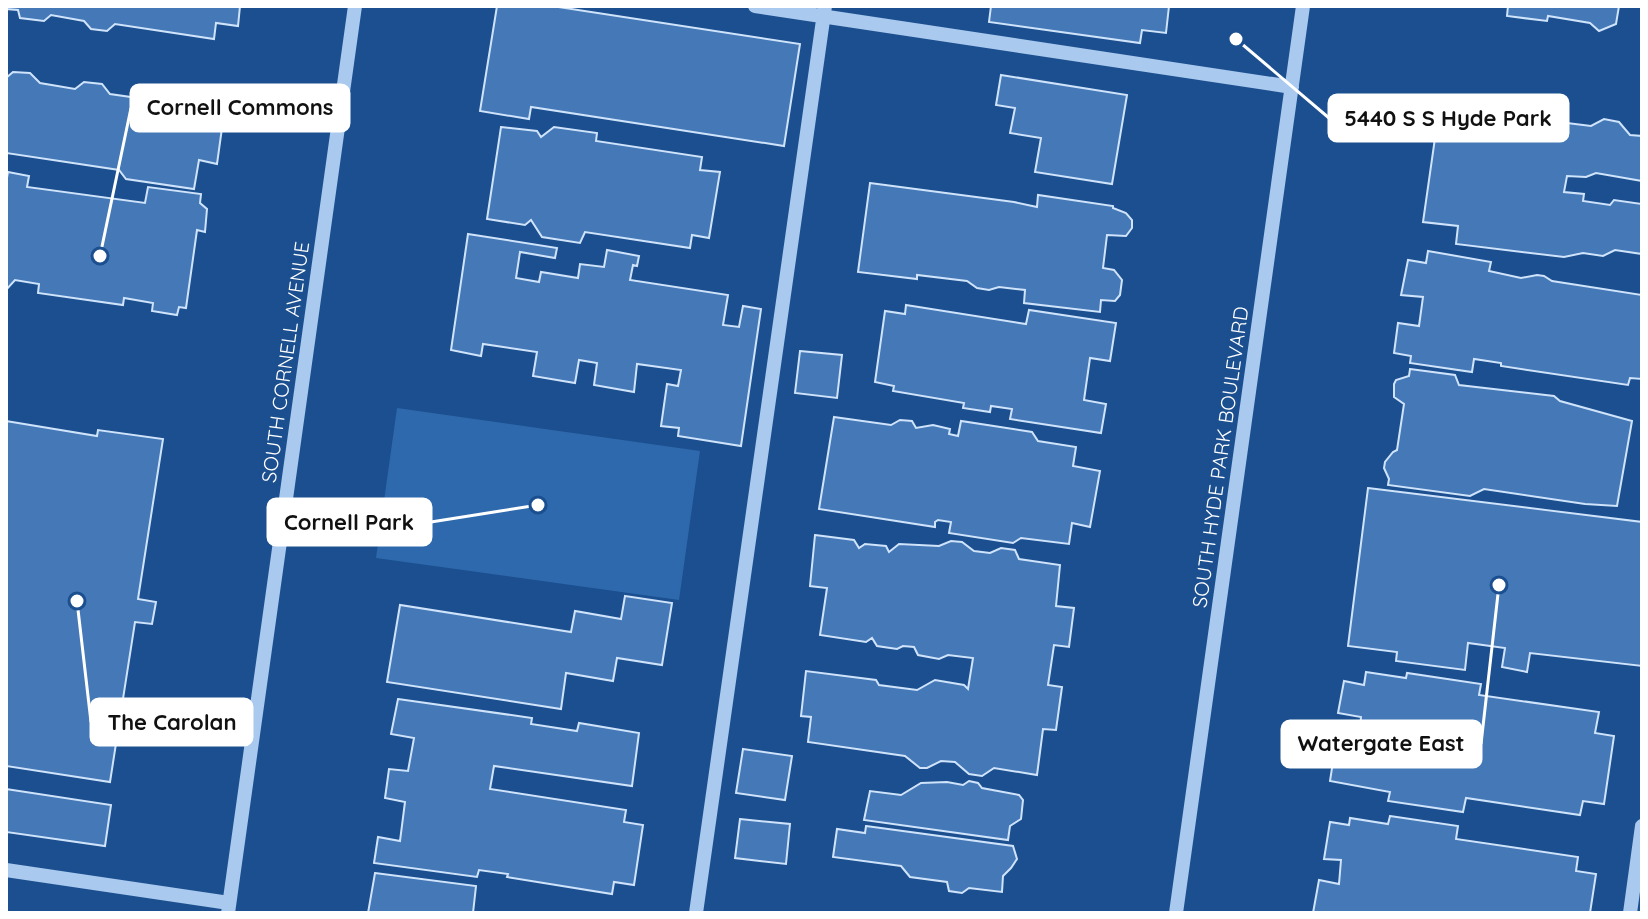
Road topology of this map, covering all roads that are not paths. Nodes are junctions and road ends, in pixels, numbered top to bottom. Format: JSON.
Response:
{"nodes":[{"id":1,"x":355,"y":6,"type":"edge"},
{"id":2,"x":755,"y":6,"type":"edge"},
{"id":3,"x":1303,"y":6,"type":"edge"},
{"id":4,"x":824,"y":11,"type":"edge"},
{"id":5,"x":1292,"y":87,"type":"junction"},
{"id":6,"x":1642,"y":826,"type":"edge"},
{"id":7,"x":6,"y":870,"type":"edge"},
{"id":8,"x":229,"y":908,"type":"edge"},
{"id":9,"x":696,"y":913,"type":"edge"},
{"id":10,"x":1176,"y":913,"type":"edge"},
{"id":11,"x":1630,"y":913,"type":"edge"}],
"edges":[{"from":1,"to":8,"type":"street","name":"SOUTH CORNELL AVENUE"},
{"from":2,"to":4,"type":"street"},
{"from":3,"to":5,"type":"street","name":"SOUTH HYDE PARK BOULEVARD"},
{"from":4,"to":5,"type":"street"},
{"from":4,"to":9,"type":"street"},
{"from":5,"to":10,"type":"street","name":"SOUTH HYDE PARK BOULEVARD"},
{"from":6,"to":11,"type":"street"},
{"from":7,"to":8,"type":"street"}]}
